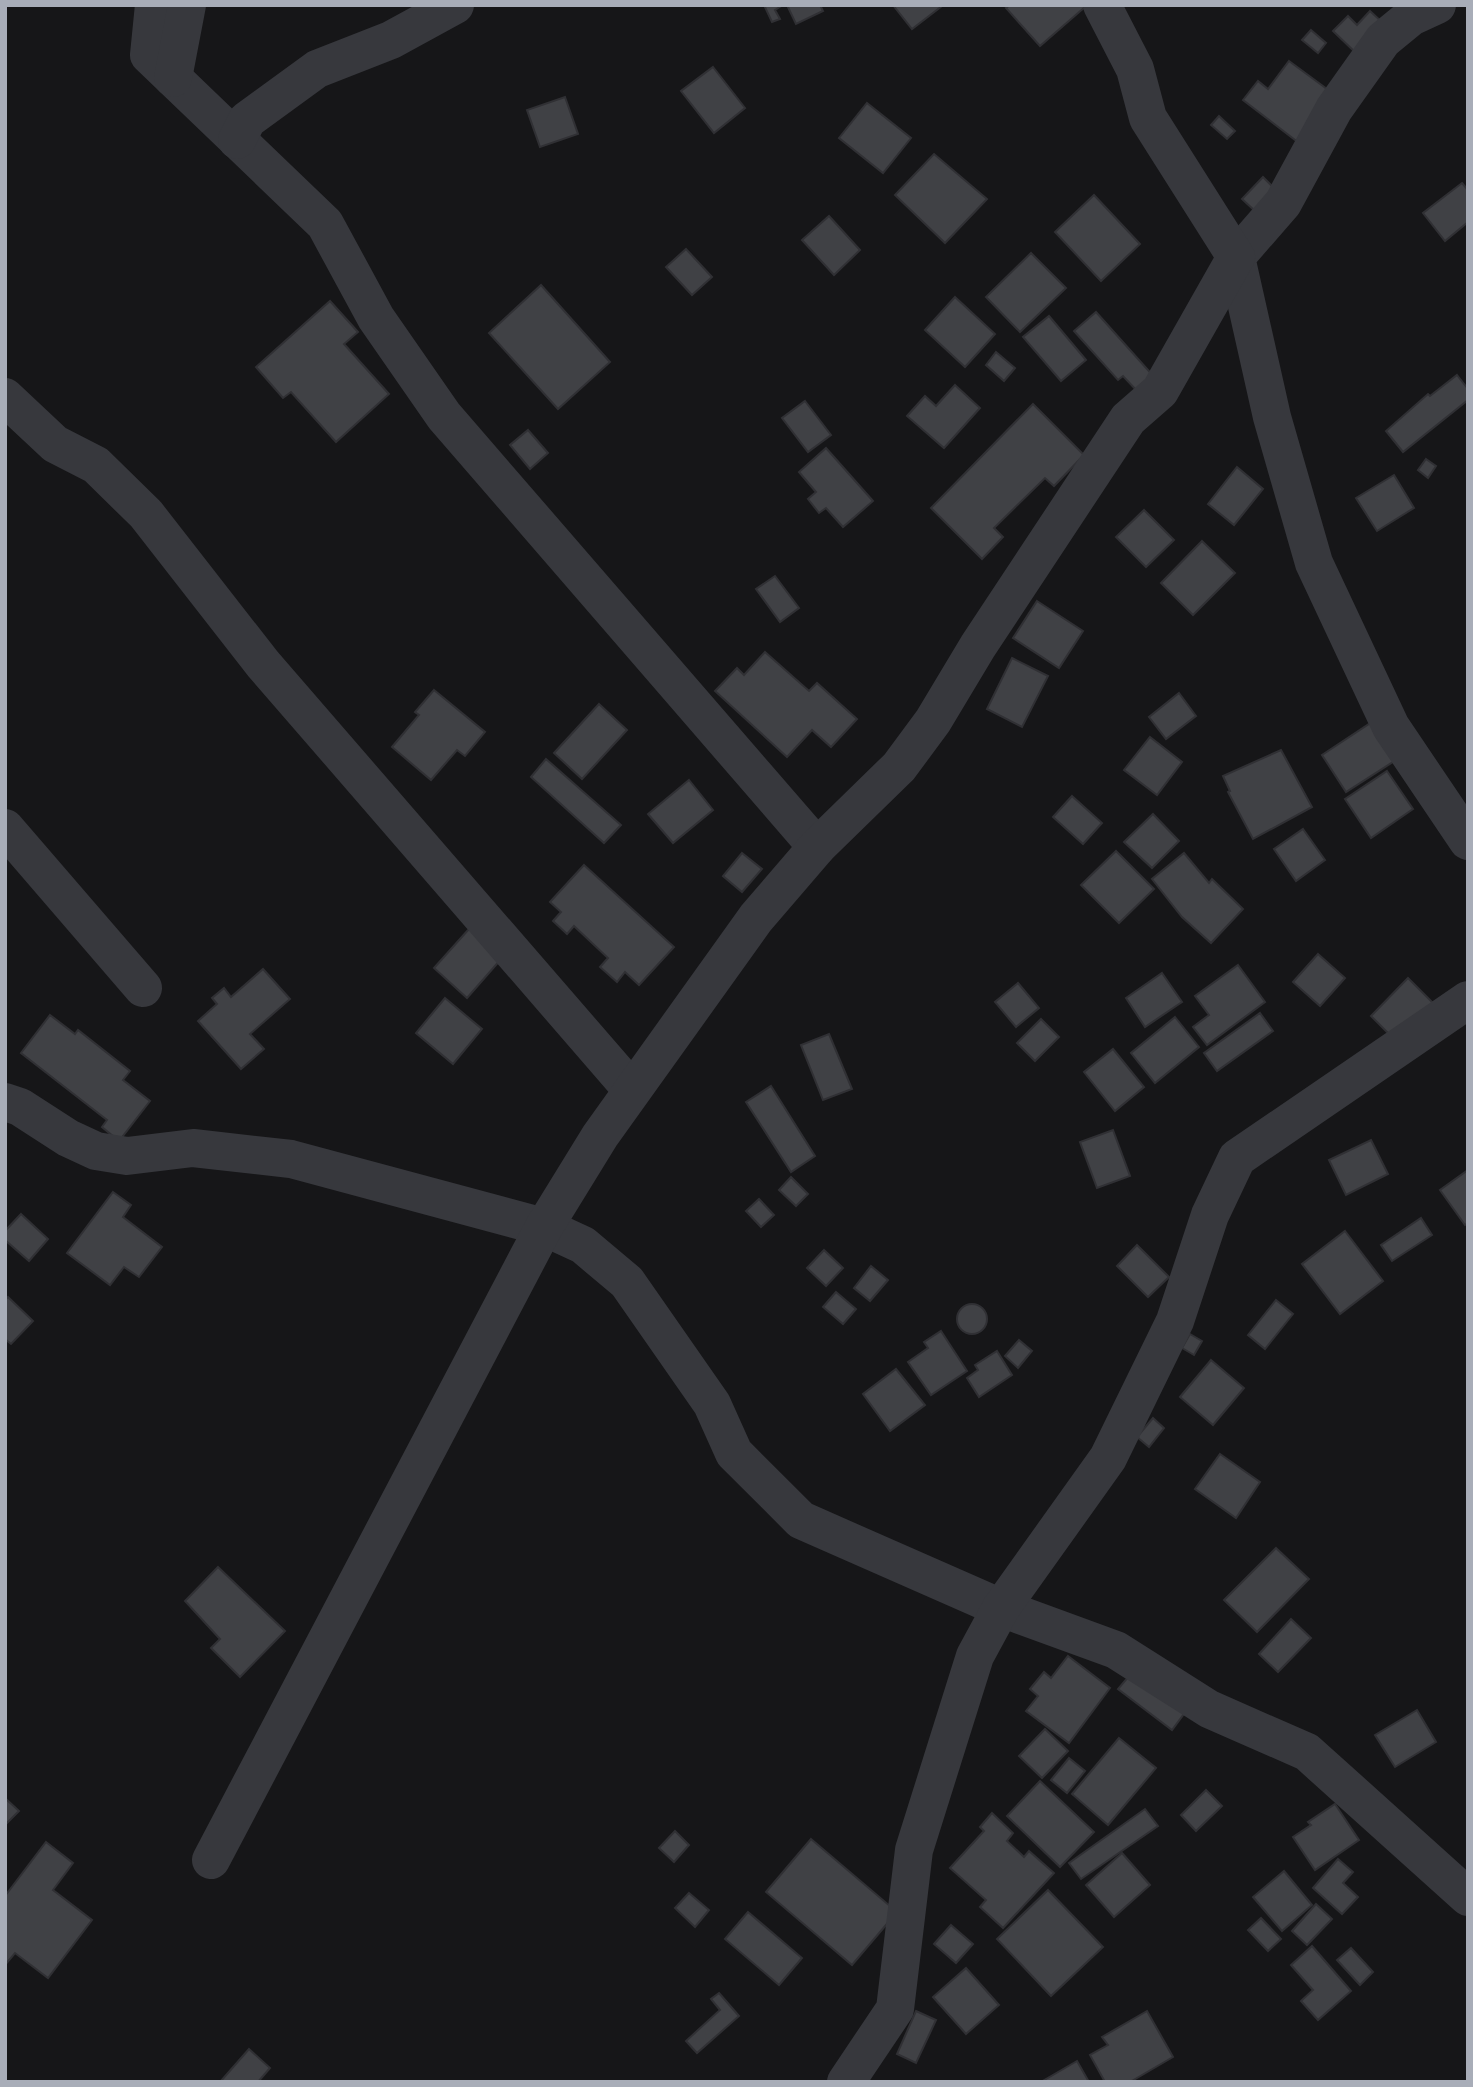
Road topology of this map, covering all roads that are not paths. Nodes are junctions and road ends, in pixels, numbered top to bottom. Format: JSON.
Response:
{"nodes":[{"id":1,"x":153,"y":5,"type":"edge"},
{"id":2,"x":187,"y":5,"type":"edge"},
{"id":3,"x":455,"y":5,"type":"edge"},
{"id":4,"x":1102,"y":5,"type":"edge"},
{"id":5,"x":1437,"y":5,"type":"edge"},
{"id":6,"x":173,"y":78,"type":"junction"},
{"id":7,"x":237,"y":139,"type":"junction"},
{"id":8,"x":1236,"y":257,"type":"junction"},
{"id":9,"x":5,"y":397,"type":"edge"},
{"id":10,"x":5,"y":828,"type":"edge"},
{"id":11,"x":1468,"y":841,"type":"edge"},
{"id":12,"x":817,"y":847,"type":"junction"},
{"id":13,"x":143,"y":988,"type":"dead end"},
{"id":14,"x":1468,"y":1000,"type":"edge"},
{"id":15,"x":632,"y":1090,"type":"junction"},
{"id":16,"x":5,"y":1102,"type":"edge"},
{"id":17,"x":544,"y":1227,"type":"junction"},
{"id":18,"x":1001,"y":1608,"type":"junction"},
{"id":19,"x":211,"y":1860,"type":"dead end"},
{"id":20,"x":1468,"y":1898,"type":"edge"},
{"id":21,"x":846,"y":2082,"type":"edge"}],
"edges":[{"from":1,"to":6,"type":"street"},
{"from":2,"to":6,"type":"street"},
{"from":3,"to":7,"type":"street"},
{"from":4,"to":8,"type":"street"},
{"from":5,"to":8,"type":"street"},
{"from":6,"to":7,"type":"street"},
{"from":7,"to":12,"type":"street"},
{"from":8,"to":11,"type":"street"},
{"from":8,"to":12,"type":"street"},
{"from":9,"to":15,"type":"street"},
{"from":10,"to":13,"type":"street"},
{"from":12,"to":15,"type":"street"},
{"from":14,"to":18,"type":"street"},
{"from":15,"to":17,"type":"street"},
{"from":16,"to":17,"type":"street"},
{"from":17,"to":18,"type":"street"},
{"from":17,"to":19,"type":"street"},
{"from":18,"to":20,"type":"street"},
{"from":18,"to":21,"type":"street"}]}
